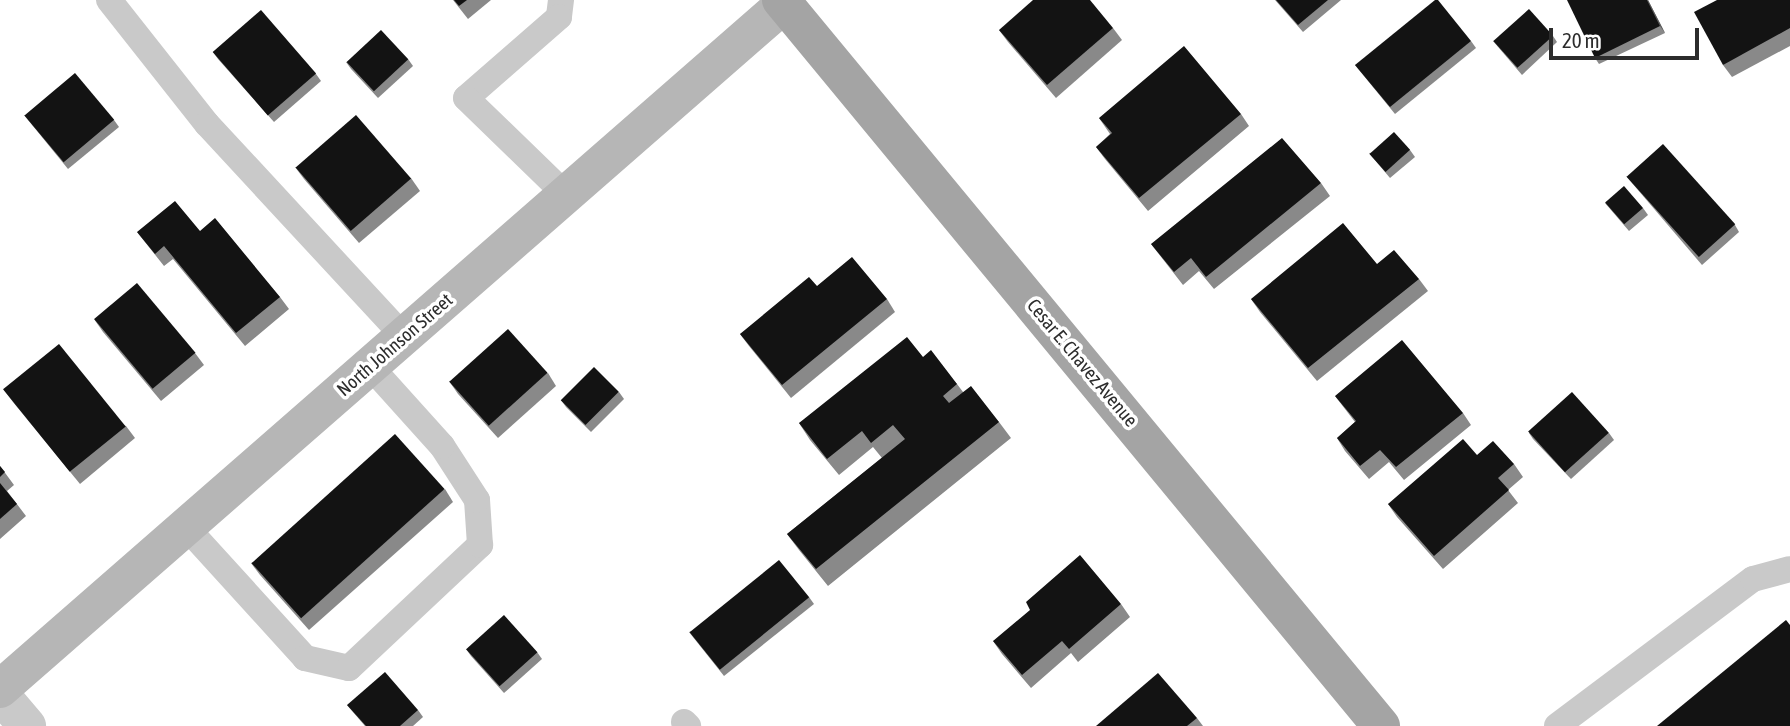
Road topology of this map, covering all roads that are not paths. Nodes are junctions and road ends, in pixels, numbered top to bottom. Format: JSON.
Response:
{"nodes":[{"id":1,"x":109,"y":0,"type":"edge"},
{"id":2,"x":561,"y":0,"type":"edge"},
{"id":3,"x":785,"y":1,"type":"edge"},
{"id":4,"x":567,"y":196,"type":"junction"},
{"id":5,"x":404,"y":337,"type":"junction"},
{"id":6,"x":370,"y":366,"type":"junction"},
{"id":7,"x":186,"y":527,"type":"junction"},
{"id":8,"x":1790,"y":569,"type":"edge"},
{"id":9,"x":0,"y":691,"type":"edge"},
{"id":10,"x":27,"y":726,"type":"edge"},
{"id":11,"x":1381,"y":726,"type":"edge"},
{"id":12,"x":1557,"y":726,"type":"edge"}],
"edges":[{"from":1,"to":5,"type":"lane"},
{"from":2,"to":4,"type":"lane"},
{"from":3,"to":4,"type":"street","name":"North Johnson Street"},
{"from":3,"to":11,"type":"main road","name":"Cesar E. Chavez Avenue"},
{"from":4,"to":5,"type":"street","name":"North Johnson Street"},
{"from":5,"to":6,"type":"street","name":"North Johnson Street"},
{"from":6,"to":7,"type":"street","name":"North Johnson Street"},
{"from":6,"to":7,"type":"lane"},
{"from":7,"to":9,"type":"street","name":"North Johnson Street"},
{"from":8,"to":12,"type":"lane"},
{"from":9,"to":10,"type":"street"}]}
